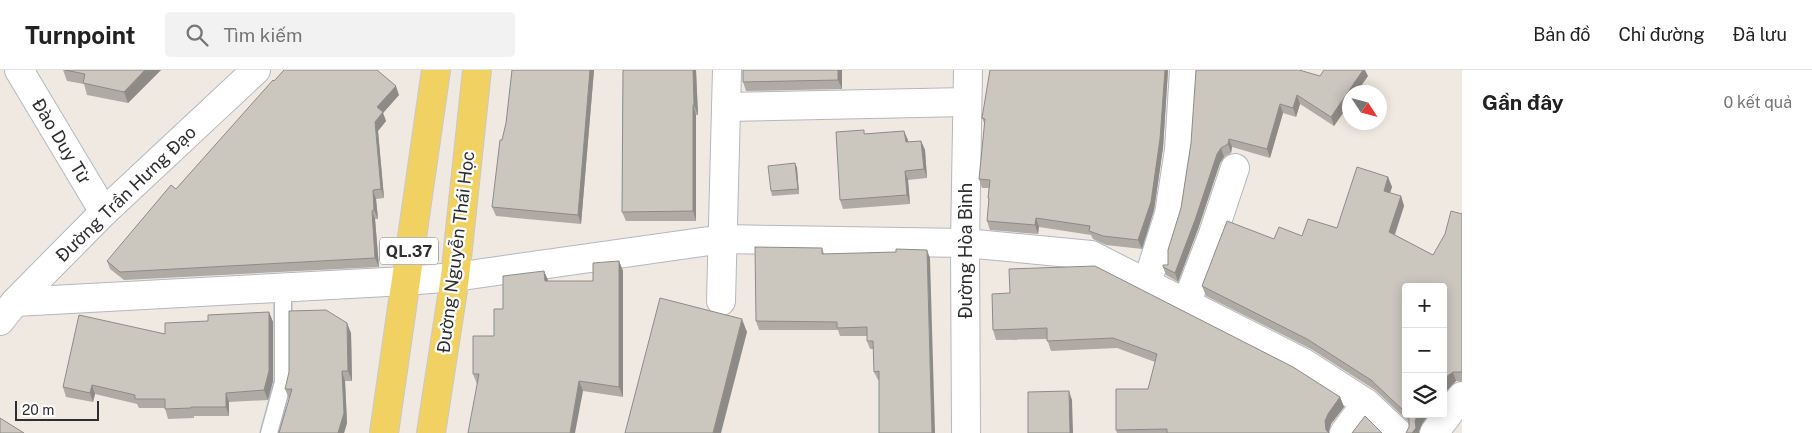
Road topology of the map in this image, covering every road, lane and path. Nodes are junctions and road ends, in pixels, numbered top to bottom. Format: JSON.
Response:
{"nodes":[{"id":1,"x":19,"y":70,"type":"edge"},
{"id":2,"x":256,"y":70,"type":"edge"},
{"id":3,"x":436,"y":70,"type":"edge"},
{"id":4,"x":477,"y":70,"type":"edge"},
{"id":5,"x":727,"y":70,"type":"edge"},
{"id":6,"x":968,"y":70,"type":"edge"},
{"id":7,"x":1184,"y":70,"type":"edge"},
{"id":8,"x":967,"y":102,"type":"junction"},
{"id":9,"x":726,"y":107,"type":"junction"},
{"id":10,"x":1235,"y":168,"type":"dead end"},
{"id":11,"x":104,"y":212,"type":"junction"},
{"id":12,"x":723,"y":239,"type":"junction"},
{"id":13,"x":965,"y":243,"type":"junction"},
{"id":14,"x":456,"y":277,"type":"junction"},
{"id":15,"x":405,"y":281,"type":"junction"},
{"id":16,"x":1146,"y":284,"type":"junction"},
{"id":17,"x":283,"y":288,"type":"junction"},
{"id":18,"x":721,"y":301,"type":"dead end"},
{"id":19,"x":1186,"y":304,"type":"junction"},
{"id":20,"x":8,"y":312,"type":"edge"},
{"id":21,"x":1462,"y":396,"type":"edge"},
{"id":22,"x":1366,"y":403,"type":"junction"},
{"id":23,"x":269,"y":433,"type":"edge"},
{"id":24,"x":384,"y":433,"type":"edge"},
{"id":25,"x":431,"y":433,"type":"edge"},
{"id":26,"x":966,"y":433,"type":"edge"},
{"id":27,"x":1344,"y":433,"type":"edge"},
{"id":28,"x":1398,"y":433,"type":"edge"},
{"id":29,"x":1434,"y":433,"type":"edge"}],
"edges":[{"from":1,"to":11,"type":"street","name":"Đào Duy Từ"},
{"from":2,"to":11,"type":"street","name":"Đường Trần Hưng Đạo"},
{"from":3,"to":15,"type":"main road","number":"QL.37"},
{"from":4,"to":14,"type":"main road","name":"Đường Nguyễn Thái Học","number":"QL.37"},
{"from":5,"to":9,"type":"street"},
{"from":6,"to":8,"type":"street","name":"Đường Hòa Bình"},
{"from":7,"to":16,"type":"street"},
{"from":8,"to":9,"type":"street"},
{"from":8,"to":13,"type":"street","name":"Đường Hòa Bình"},
{"from":9,"to":12,"type":"street"},
{"from":10,"to":19,"type":"street"},
{"from":11,"to":20,"type":"street","name":"Đường Trần Hưng Đạo"},
{"from":12,"to":13,"type":"street"},
{"from":12,"to":14,"type":"street"},
{"from":12,"to":18,"type":"street"},
{"from":13,"to":16,"type":"street"},
{"from":13,"to":26,"type":"street","name":"Đường Hòa Bình"},
{"from":14,"to":15,"type":"street"},
{"from":14,"to":25,"type":"main road","name":"Đường Nguyễn Thái Học","number":"QL.37"},
{"from":15,"to":17,"type":"street"},
{"from":15,"to":24,"type":"main road","number":"QL.37"},
{"from":16,"to":19,"type":"street"},
{"from":17,"to":20,"type":"street"},
{"from":17,"to":23,"type":"lane"},
{"from":19,"to":22,"type":"street"},
{"from":21,"to":29,"type":"street"},
{"from":22,"to":27,"type":"street"},
{"from":22,"to":28,"type":"street"}]}
